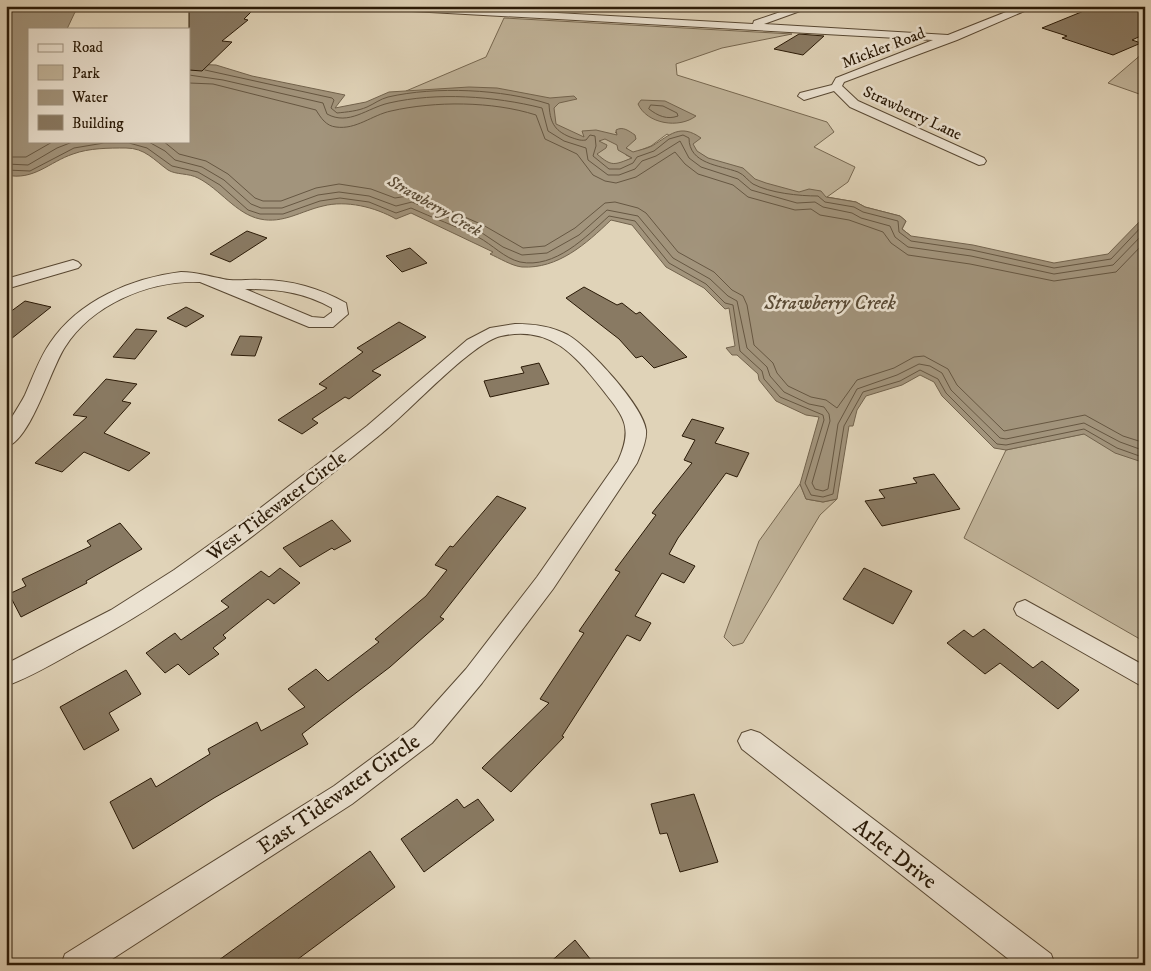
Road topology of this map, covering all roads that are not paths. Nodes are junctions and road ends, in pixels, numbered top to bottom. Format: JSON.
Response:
{"nodes":[{"id":1,"x":376,"y":6,"type":"edge"},
{"id":2,"x":809,"y":6,"type":"edge"},
{"id":3,"x":1031,"y":6,"type":"edge"},
{"id":4,"x":430,"y":8,"type":"edge"},
{"id":5,"x":749,"y":26,"type":"junction"},
{"id":6,"x":953,"y":38,"type":"junction"},
{"id":7,"x":836,"y":87,"type":"junction"},
{"id":8,"x":804,"y":96,"type":"dead end"},
{"id":9,"x":979,"y":160,"type":"dead end"},
{"id":10,"x":72,"y":265,"type":"dead end"},
{"id":11,"x":6,"y":284,"type":"edge"},
{"id":12,"x":220,"y":284,"type":"junction"},
{"id":13,"x":6,"y":441,"type":"edge"},
{"id":14,"x":636,"y":445,"type":"joint"},
{"id":15,"x":1025,"y":609,"type":"dead end"},
{"id":16,"x":6,"y":676,"type":"edge"},
{"id":17,"x":1145,"y":678,"type":"edge"},
{"id":18,"x":751,"y":741,"type":"dead end"},
{"id":19,"x":76,"y":965,"type":"edge"},
{"id":20,"x":1040,"y":965,"type":"edge"}],
"edges":[{"from":1,"to":4,"type":"street"},
{"from":2,"to":5,"type":"street"},
{"from":3,"to":6,"type":"street","name":"Mickler Road"},
{"from":4,"to":5,"type":"street"},
{"from":5,"to":6,"type":"street"},
{"from":6,"to":7,"type":"street","name":"Mickler Road"},
{"from":7,"to":8,"type":"street","name":"Mickler Road"},
{"from":7,"to":9,"type":"street","name":"Strawberry Lane"},
{"from":10,"to":11,"type":"street"},
{"from":12,"to":12,"type":"street"},
{"from":12,"to":13,"type":"street"},
{"from":14,"to":16,"type":"street","name":"West Tidewater Circle"},
{"from":14,"to":19,"type":"street","name":"East Tidewater Circle"},
{"from":15,"to":17,"type":"street"},
{"from":18,"to":20,"type":"street","name":"Arlet Drive"}]}
